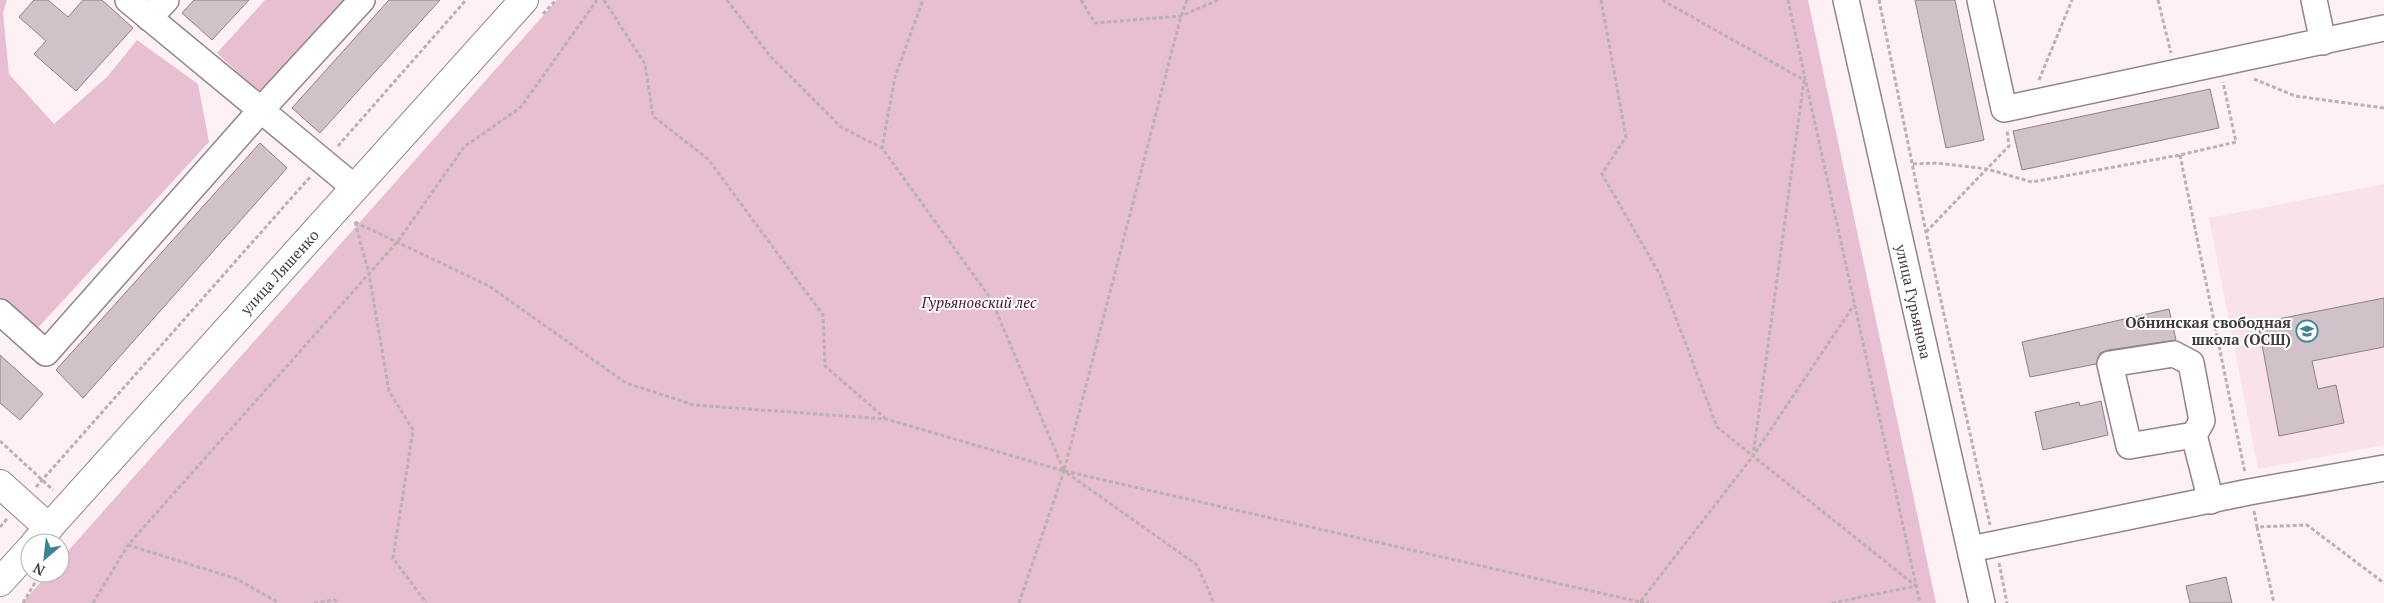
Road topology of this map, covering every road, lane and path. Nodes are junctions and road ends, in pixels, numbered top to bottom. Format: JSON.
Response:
{"nodes":[{"id":1,"x":128,"y":0,"type":"edge"},
{"id":2,"x":166,"y":0,"type":"edge"},
{"id":3,"x":362,"y":0,"type":"edge"},
{"id":4,"x":466,"y":0,"type":"edge"},
{"id":5,"x":524,"y":0,"type":"edge"},
{"id":6,"x":597,"y":0,"type":"edge"},
{"id":7,"x":604,"y":0,"type":"edge"},
{"id":8,"x":726,"y":0,"type":"edge"},
{"id":9,"x":923,"y":0,"type":"edge"},
{"id":10,"x":1081,"y":0,"type":"edge"},
{"id":11,"x":1187,"y":0,"type":"edge"},
{"id":12,"x":1218,"y":0,"type":"edge"},
{"id":13,"x":1601,"y":0,"type":"edge"},
{"id":14,"x":1662,"y":0,"type":"edge"},
{"id":15,"x":1788,"y":0,"type":"edge"},
{"id":16,"x":1846,"y":0,"type":"edge"},
{"id":17,"x":1879,"y":0,"type":"edge"},
{"id":18,"x":1980,"y":0,"type":"edge"},
{"id":19,"x":2072,"y":0,"type":"edge"},
{"id":20,"x":2158,"y":0,"type":"edge"},
{"id":21,"x":2314,"y":0,"type":"edge"},
{"id":22,"x":1180,"y":16,"type":"junction"},
{"id":23,"x":149,"y":18,"type":"junction"},
{"id":24,"x":2384,"y":28,"type":"edge"},
{"id":25,"x":2323,"y":42,"type":"junction"},
{"id":26,"x":2220,"y":65,"type":"junction"},
{"id":27,"x":2176,"y":74,"type":"junction"},
{"id":28,"x":1804,"y":80,"type":"junction"},
{"id":29,"x":2030,"y":104,"type":"junction"},
{"id":30,"x":2384,"y":108,"type":"edge"},
{"id":31,"x":2004,"y":110,"type":"junction"},
{"id":32,"x":260,"y":111,"type":"junction"},
{"id":33,"x":882,"y":148,"type":"junction"},
{"id":34,"x":2180,"y":155,"type":"junction"},
{"id":35,"x":323,"y":163,"type":"junction"},
{"id":36,"x":1913,"y":164,"type":"junction"},
{"id":37,"x":1987,"y":170,"type":"junction"},
{"id":38,"x":355,"y":188,"type":"junction"},
{"id":39,"x":1926,"y":232,"type":"junction"},
{"id":40,"x":398,"y":241,"type":"junction"},
{"id":41,"x":369,"y":274,"type":"junction"},
{"id":42,"x":1854,"y":305,"type":"junction"},
{"id":43,"x":0,"y":312,"type":"edge"},
{"id":44,"x":886,"y":419,"type":"junction"},
{"id":45,"x":2194,"y":436,"type":"dead end"},
{"id":46,"x":0,"y":441,"type":"edge"},
{"id":47,"x":1753,"y":456,"type":"junction"},
{"id":48,"x":2384,"y":468,"type":"edge"},
{"id":49,"x":1064,"y":471,"type":"junction"},
{"id":50,"x":0,"y":484,"type":"edge"},
{"id":51,"x":2249,"y":492,"type":"junction"},
{"id":52,"x":2211,"y":501,"type":"junction"},
{"id":53,"x":2257,"y":527,"type":"junction"},
{"id":54,"x":40,"y":533,"type":"edge"},
{"id":55,"x":45,"y":533,"type":"edge"},
{"id":56,"x":128,"y":545,"type":"junction"},
{"id":57,"x":1983,"y":547,"type":"junction"},
{"id":58,"x":20,"y":560,"type":"edge"},
{"id":59,"x":0,"y":582,"type":"edge"},
{"id":60,"x":35,"y":583,"type":"edge"},
{"id":61,"x":2384,"y":583,"type":"edge"},
{"id":62,"x":1916,"y":586,"type":"junction"},
{"id":63,"x":24,"y":603,"type":"edge"},
{"id":64,"x":93,"y":603,"type":"edge"},
{"id":65,"x":280,"y":603,"type":"edge"},
{"id":66,"x":314,"y":603,"type":"edge"},
{"id":67,"x":338,"y":603,"type":"edge"},
{"id":68,"x":426,"y":603,"type":"edge"},
{"id":69,"x":1019,"y":603,"type":"edge"},
{"id":70,"x":1214,"y":603,"type":"edge"},
{"id":71,"x":1640,"y":603,"type":"edge"},
{"id":72,"x":1649,"y":603,"type":"edge"},
{"id":73,"x":1832,"y":603,"type":"edge"},
{"id":74,"x":1920,"y":603,"type":"edge"},
{"id":75,"x":1982,"y":603,"type":"edge"},
{"id":76,"x":2008,"y":603,"type":"edge"},
{"id":77,"x":2274,"y":603,"type":"edge"}],
"edges":[{"from":1,"to":23,"type":"street"},
{"from":2,"to":23,"type":"street"},
{"from":3,"to":32,"type":"street"},
{"from":4,"to":35,"type":"path"},
{"from":5,"to":38,"type":"main road","name":"улица Ляшенко"},
{"from":6,"to":40,"type":"path"},
{"from":7,"to":44,"type":"path"},
{"from":8,"to":33,"type":"path"},
{"from":9,"to":33,"type":"path"},
{"from":10,"to":22,"type":"path"},
{"from":11,"to":22,"type":"path"},
{"from":12,"to":22,"type":"path"},
{"from":13,"to":47,"type":"path"},
{"from":14,"to":28,"type":"path"},
{"from":15,"to":28,"type":"path"},
{"from":16,"to":57,"type":"street","name":"улица Гурьянова"},
{"from":17,"to":36,"type":"path"},
{"from":18,"to":31,"type":"street"},
{"from":19,"to":29,"type":"path"},
{"from":20,"to":27,"type":"path"},
{"from":21,"to":25,"type":"street"},
{"from":22,"to":49,"type":"path"},
{"from":23,"to":32,"type":"street"},
{"from":24,"to":25,"type":"street"},
{"from":25,"to":26,"type":"street"},
{"from":26,"to":27,"type":"street"},
{"from":26,"to":30,"type":"path"},
{"from":26,"to":34,"type":"path"},
{"from":27,"to":29,"type":"street"},
{"from":28,"to":42,"type":"path"},
{"from":28,"to":47,"type":"path"},
{"from":29,"to":31,"type":"street"},
{"from":31,"to":37,"type":"path"},
{"from":32,"to":35,"type":"street"},
{"from":32,"to":43,"type":"street"},
{"from":33,"to":49,"type":"path"},
{"from":34,"to":37,"type":"path"},
{"from":34,"to":51,"type":"path"},
{"from":35,"to":38,"type":"street"},
{"from":35,"to":46,"type":"path"},
{"from":36,"to":37,"type":"path"},
{"from":36,"to":39,"type":"path"},
{"from":37,"to":39,"type":"path"},
{"from":38,"to":55,"type":"main road","name":"улица Ляшенко"},
{"from":39,"to":57,"type":"path"},
{"from":40,"to":41,"type":"path"},
{"from":40,"to":41,"type":"path"},
{"from":40,"to":44,"type":"path"},
{"from":41,"to":56,"type":"path"},
{"from":41,"to":68,"type":"path"},
{"from":42,"to":47,"type":"path"},
{"from":42,"to":62,"type":"path"},
{"from":44,"to":49,"type":"path"},
{"from":45,"to":52,"type":"street"},
{"from":47,"to":62,"type":"path"},
{"from":47,"to":71,"type":"path"},
{"from":48,"to":51,"type":"street"},
{"from":49,"to":69,"type":"path"},
{"from":49,"to":70,"type":"path"},
{"from":49,"to":71,"type":"path"},
{"from":50,"to":54,"type":"main road"},
{"from":51,"to":52,"type":"street"},
{"from":51,"to":53,"type":"path"},
{"from":52,"to":57,"type":"street"},
{"from":53,"to":61,"type":"path"},
{"from":53,"to":77,"type":"path"},
{"from":56,"to":64,"type":"path"},
{"from":56,"to":65,"type":"path"},
{"from":57,"to":75,"type":"street","name":"улица Гурьянова"},
{"from":57,"to":76,"type":"path"},
{"from":58,"to":59,"type":"main road"},
{"from":60,"to":63,"type":"path"},
{"from":62,"to":73,"type":"path"},
{"from":62,"to":74,"type":"path"},
{"from":66,"to":67,"type":"path"},
{"from":71,"to":72,"type":"path"}]}
